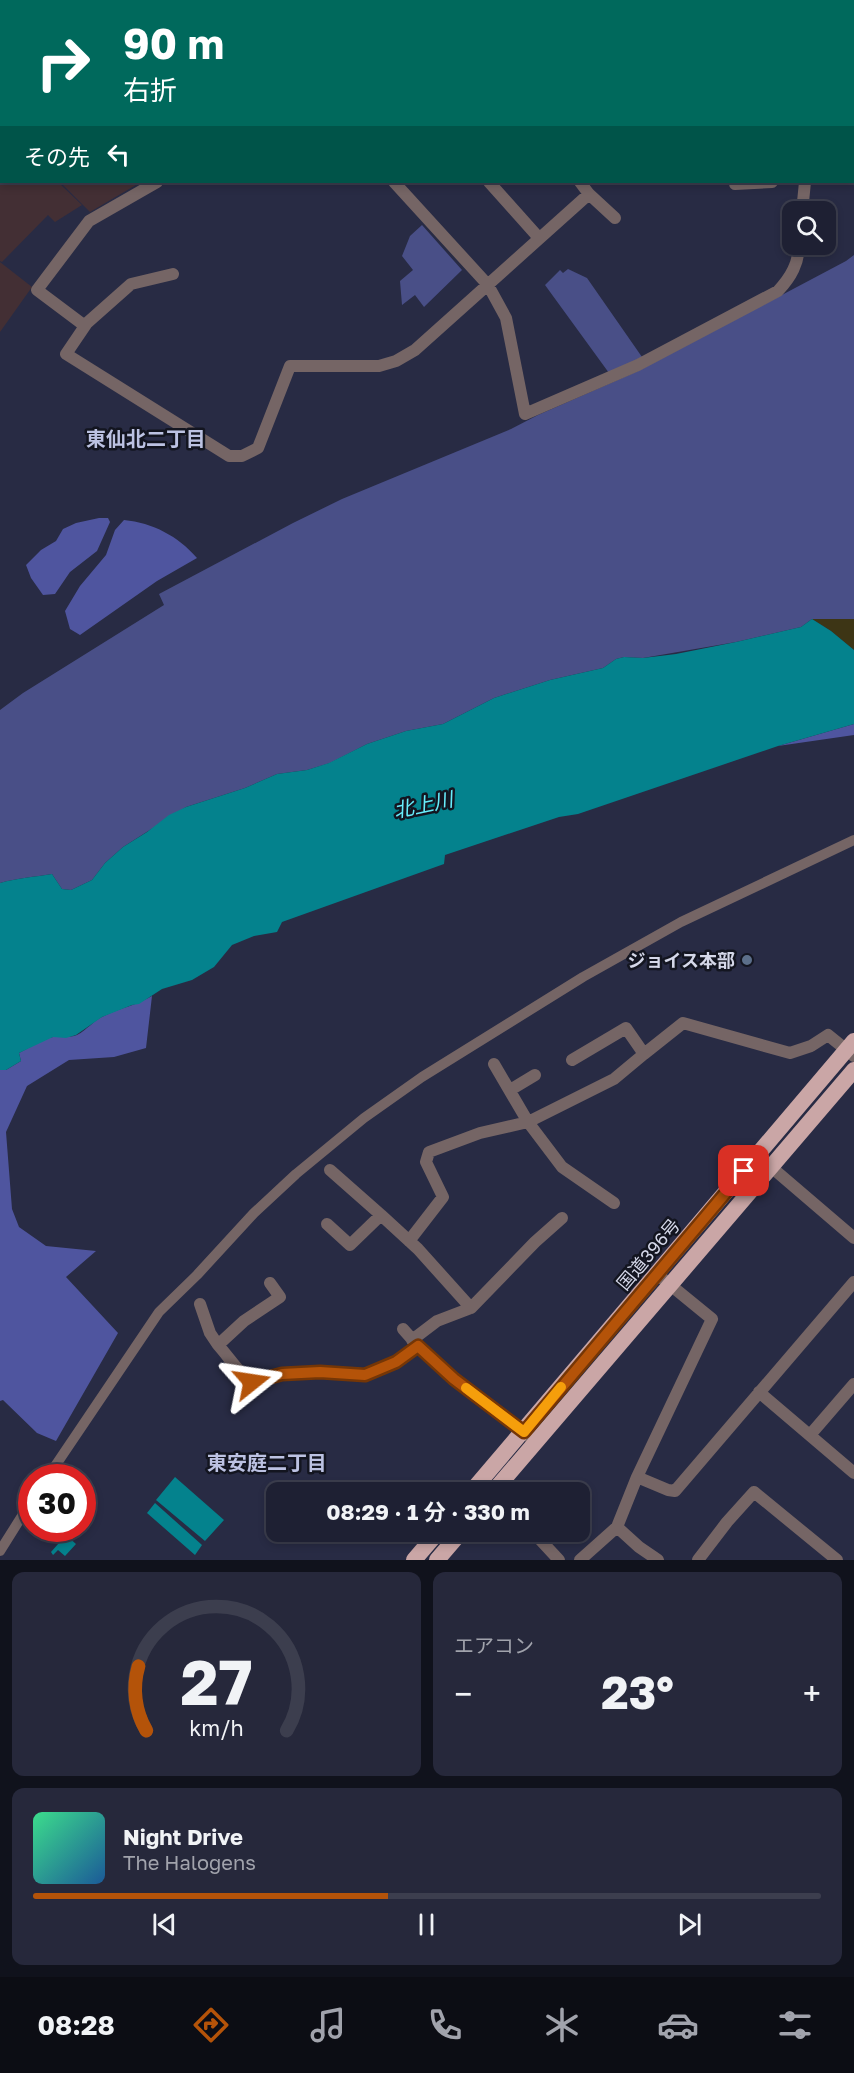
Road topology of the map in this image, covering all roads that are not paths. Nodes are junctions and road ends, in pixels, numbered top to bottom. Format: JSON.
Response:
{"nodes":[{"id":1,"x":155,"y":183,"type":"edge"},
{"id":2,"x":395,"y":183,"type":"edge"},
{"id":3,"x":490,"y":183,"type":"edge"},
{"id":4,"x":581,"y":183,"type":"edge"},
{"id":5,"x":754,"y":183,"type":"edge"},
{"id":6,"x":805,"y":183,"type":"edge"},
{"id":7,"x":735,"y":184,"type":"dead end"},
{"id":8,"x":589,"y":194,"type":"junction"},
{"id":9,"x":803,"y":201,"type":"edge"},
{"id":10,"x":615,"y":218,"type":"dead end"},
{"id":11,"x":539,"y":238,"type":"junction"},
{"id":12,"x":799,"y":255,"type":"edge"},
{"id":13,"x":173,"y":274,"type":"dead end"},
{"id":14,"x":488,"y":285,"type":"junction"},
{"id":15,"x":85,"y":326,"type":"junction"},
{"id":16,"x":854,"y":840,"type":"edge"},
{"id":17,"x":851,"y":1049,"type":"edge"},
{"id":18,"x":644,"y":1054,"type":"junction"},
{"id":19,"x":572,"y":1060,"type":"dead end"},
{"id":20,"x":494,"y":1064,"type":"dead end"},
{"id":21,"x":854,"y":1070,"type":"edge"},
{"id":22,"x":535,"y":1075,"type":"dead end"},
{"id":23,"x":510,"y":1090,"type":"junction"},
{"id":24,"x":528,"y":1122,"type":"junction"},
{"id":25,"x":770,"y":1166,"type":"junction"},
{"id":26,"x":330,"y":1170,"type":"dead end"},
{"id":27,"x":614,"y":1203,"type":"dead end"},
{"id":28,"x":381,"y":1215,"type":"junction"},
{"id":29,"x":562,"y":1218,"type":"dead end"},
{"id":30,"x":327,"y":1224,"type":"dead end"},
{"id":31,"x":854,"y":1238,"type":"edge"},
{"id":32,"x":409,"y":1241,"type":"junction"},
{"id":33,"x":657,"y":1274,"type":"junction"},
{"id":34,"x":270,"y":1283,"type":"dead end"},
{"id":35,"x":671,"y":1286,"type":"junction"},
{"id":36,"x":851,"y":1290,"type":"edge"},
{"id":37,"x":200,"y":1304,"type":"dead end"},
{"id":38,"x":471,"y":1308,"type":"junction"},
{"id":39,"x":403,"y":1329,"type":"dead end"},
{"id":40,"x":415,"y":1343,"type":"junction"},
{"id":41,"x":218,"y":1345,"type":"junction"},
{"id":42,"x":854,"y":1384,"type":"edge"},
{"id":43,"x":759,"y":1392,"type":"junction"},
{"id":44,"x":810,"y":1435,"type":"junction"},
{"id":45,"x":530,"y":1437,"type":"junction"},
{"id":46,"x":56,"y":1464,"type":"edge"},
{"id":47,"x":854,"y":1473,"type":"edge"},
{"id":48,"x":484,"y":1476,"type":"junction"},
{"id":49,"x":637,"y":1477,"type":"junction"},
{"id":50,"x":479,"y":1482,"type":"edge"},
{"id":51,"x":488,"y":1482,"type":"edge"},
{"id":52,"x":502,"y":1482,"type":"edge"},
{"id":53,"x":18,"y":1522,"type":"edge"},
{"id":54,"x":617,"y":1527,"type":"junction"},
{"id":55,"x":429,"y":1542,"type":"edge"},
{"id":56,"x":452,"y":1542,"type":"edge"},
{"id":57,"x":542,"y":1542,"type":"edge"},
{"id":58,"x":0,"y":1551,"type":"edge"},
{"id":59,"x":414,"y":1560,"type":"edge"},
{"id":60,"x":437,"y":1560,"type":"edge"},
{"id":61,"x":559,"y":1560,"type":"edge"},
{"id":62,"x":580,"y":1560,"type":"edge"},
{"id":63,"x":658,"y":1560,"type":"edge"},
{"id":64,"x":698,"y":1560,"type":"edge"},
{"id":65,"x":837,"y":1560,"type":"edge"}],
"edges":[{"from":1,"to":15,"type":"street"},
{"from":2,"to":14,"type":"street"},
{"from":3,"to":11,"type":"street"},
{"from":4,"to":8,"type":"street"},
{"from":5,"to":7,"type":"street"},
{"from":6,"to":9,"type":"street"},
{"from":8,"to":10,"type":"street"},
{"from":8,"to":11,"type":"street"},
{"from":11,"to":14,"type":"street"},
{"from":12,"to":14,"type":"street"},
{"from":13,"to":15,"type":"street"},
{"from":14,"to":15,"type":"street"},
{"from":16,"to":46,"type":"street"},
{"from":17,"to":18,"type":"street"},
{"from":17,"to":33,"type":"highway","name":"国道396号"},
{"from":18,"to":19,"type":"street"},
{"from":18,"to":24,"type":"street"},
{"from":20,"to":23,"type":"street"},
{"from":21,"to":25,"type":"highway","name":"国道396号"},
{"from":22,"to":23,"type":"street"},
{"from":23,"to":24,"type":"street"},
{"from":24,"to":27,"type":"street"},
{"from":24,"to":32,"type":"street"},
{"from":25,"to":31,"type":"street"},
{"from":25,"to":35,"type":"highway","name":"国道396号"},
{"from":26,"to":28,"type":"street"},
{"from":28,"to":30,"type":"street"},
{"from":28,"to":32,"type":"street"},
{"from":29,"to":38,"type":"street"},
{"from":32,"to":38,"type":"street"},
{"from":33,"to":35,"type":"street"},
{"from":33,"to":45,"type":"highway","name":"国道396号"},
{"from":34,"to":41,"type":"street"},
{"from":35,"to":45,"type":"highway","name":"国道396号"},
{"from":35,"to":49,"type":"street"},
{"from":36,"to":43,"type":"street"},
{"from":37,"to":41,"type":"street"},
{"from":38,"to":40,"type":"street"},
{"from":39,"to":40,"type":"street"},
{"from":40,"to":41,"type":"street"},
{"from":40,"to":45,"type":"street"},
{"from":42,"to":44,"type":"street"},
{"from":43,"to":44,"type":"street"},
{"from":43,"to":49,"type":"street"},
{"from":44,"to":47,"type":"street"},
{"from":45,"to":48,"type":"highway","name":"国道396号"},
{"from":45,"to":52,"type":"highway","name":"国道396号"},
{"from":48,"to":50,"type":"highway","name":"国道396号"},
{"from":48,"to":51,"type":"street"},
{"from":49,"to":54,"type":"street"},
{"from":53,"to":58,"type":"street"},
{"from":54,"to":62,"type":"street"},
{"from":54,"to":63,"type":"street"},
{"from":55,"to":59,"type":"highway"},
{"from":56,"to":60,"type":"highway"},
{"from":57,"to":61,"type":"street"},
{"from":64,"to":65,"type":"street"}]}
